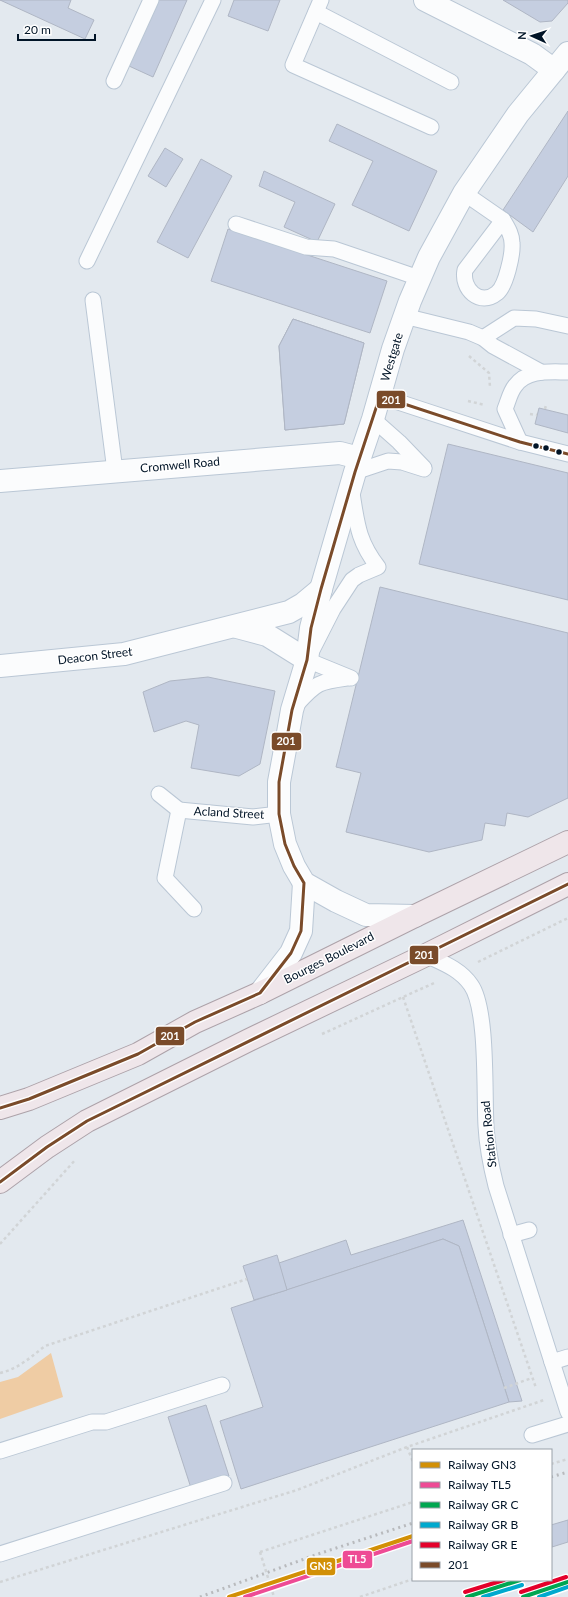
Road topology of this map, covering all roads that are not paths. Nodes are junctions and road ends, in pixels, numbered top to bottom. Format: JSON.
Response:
{"nodes":[{"id":1,"x":151,"y":0,"type":"edge"},
{"id":2,"x":213,"y":0,"type":"edge"},
{"id":3,"x":425,"y":0,"type":"edge"},
{"id":4,"x":319,"y":6,"type":"edge"},
{"id":5,"x":568,"y":53,"type":"edge"},
{"id":6,"x":554,"y":70,"type":"junction"},
{"id":7,"x":114,"y":80,"type":"dead end"},
{"id":8,"x":451,"y":82,"type":"dead end"},
{"id":9,"x":431,"y":127,"type":"dead end"},
{"id":10,"x":464,"y":193,"type":"junction"},
{"id":11,"x":503,"y":220,"type":"junction"},
{"id":12,"x":236,"y":224,"type":"dead end"},
{"id":13,"x":87,"y":261,"type":"dead end"},
{"id":14,"x":419,"y":278,"type":"junction"},
{"id":15,"x":93,"y":300,"type":"dead end"},
{"id":16,"x":404,"y":316,"type":"junction"},
{"id":17,"x":568,"y":326,"type":"edge"},
{"id":18,"x":483,"y":338,"type":"junction"},
{"id":19,"x":541,"y":372,"type":"junction"},
{"id":20,"x":568,"y":372,"type":"edge"},
{"id":21,"x":380,"y":396,"type":"junction"},
{"id":22,"x":373,"y":419,"type":"junction"},
{"id":23,"x":520,"y":442,"type":"junction"},
{"id":24,"x":568,"y":454,"type":"edge"},
{"id":25,"x":115,"y":471,"type":"junction"},
{"id":26,"x":355,"y":472,"type":"junction"},
{"id":27,"x":0,"y":481,"type":"edge"},
{"id":28,"x":321,"y":588,"type":"junction"},
{"id":29,"x":236,"y":626,"type":"junction"},
{"id":30,"x":307,"y":660,"type":"junction"},
{"id":31,"x":0,"y":666,"type":"edge"},
{"id":32,"x":292,"y":710,"type":"junction"},
{"id":33,"x":158,"y":794,"type":"dead end"},
{"id":34,"x":179,"y":810,"type":"junction"},
{"id":35,"x":279,"y":814,"type":"junction"},
{"id":36,"x":568,"y":842,"type":"edge"},
{"id":37,"x":304,"y":883,"type":"junction"},
{"id":38,"x":568,"y":884,"type":"edge"},
{"id":39,"x":194,"y":909,"type":"dead end"},
{"id":40,"x":415,"y":916,"type":"junction"},
{"id":41,"x":426,"y":955,"type":"junction"},
{"id":42,"x":260,"y":993,"type":"junction"},
{"id":43,"x":0,"y":1108,"type":"edge"},
{"id":44,"x":0,"y":1182,"type":"edge"},
{"id":45,"x":529,"y":1230,"type":"dead end"},
{"id":46,"x":512,"y":1235,"type":"junction"},
{"id":47,"x":568,"y":1357,"type":"edge"},
{"id":48,"x":552,"y":1362,"type":"junction"},
{"id":49,"x":222,"y":1385,"type":"dead end"},
{"id":50,"x":568,"y":1412,"type":"edge"},
{"id":51,"x":568,"y":1424,"type":"edge"},
{"id":52,"x":532,"y":1435,"type":"dead end"},
{"id":53,"x":0,"y":1451,"type":"edge"},
{"id":54,"x":224,"y":1483,"type":"dead end"},
{"id":55,"x":0,"y":1554,"type":"edge"}],
"edges":[{"from":1,"to":7,"type":"lane"},
{"from":2,"to":13,"type":"lane"},
{"from":3,"to":6,"type":"street"},
{"from":4,"to":8,"type":"lane"},
{"from":4,"to":9,"type":"lane"},
{"from":5,"to":6,"type":"street","name":"Westgate"},
{"from":6,"to":10,"type":"street","name":"Westgate"},
{"from":10,"to":11,"type":"lane"},
{"from":10,"to":14,"type":"street","name":"Westgate"},
{"from":11,"to":11,"type":"lane"},
{"from":12,"to":14,"type":"lane"},
{"from":14,"to":16,"type":"street","name":"Westgate"},
{"from":15,"to":25,"type":"lane"},
{"from":16,"to":18,"type":"lane"},
{"from":16,"to":21,"type":"street","name":"Westgate"},
{"from":17,"to":18,"type":"lane"},
{"from":18,"to":19,"type":"lane"},
{"from":19,"to":20,"type":"lane"},
{"from":19,"to":23,"type":"lane"},
{"from":21,"to":22,"type":"street","name":"Westgate"},
{"from":21,"to":23,"type":"lane"},
{"from":22,"to":26,"type":"street","name":"Westgate"},
{"from":22,"to":26,"type":"lane"},
{"from":23,"to":24,"type":"lane"},
{"from":25,"to":26,"type":"street","name":"Cromwell Road"},
{"from":25,"to":27,"type":"street","name":"Cromwell Road"},
{"from":26,"to":28,"type":"street","name":"Westgate"},
{"from":26,"to":30,"type":"lane"},
{"from":28,"to":29,"type":"street","name":"Deacon Street"},
{"from":28,"to":30,"type":"street","name":"Westgate"},
{"from":29,"to":30,"type":"street","name":"Deacon Street"},
{"from":29,"to":31,"type":"street","name":"Deacon Street"},
{"from":30,"to":32,"type":"street","name":"Westgate"},
{"from":30,"to":32,"type":"lane"},
{"from":32,"to":35,"type":"street","name":"Westgate"},
{"from":33,"to":34,"type":"lane"},
{"from":34,"to":35,"type":"lane","name":"Acland Street"},
{"from":34,"to":39,"type":"lane"},
{"from":35,"to":37,"type":"street","name":"Westgate"},
{"from":36,"to":40,"type":"main road","name":"Bourges Boulevard"},
{"from":37,"to":40,"type":"street"},
{"from":37,"to":42,"type":"street"},
{"from":38,"to":41,"type":"main road"},
{"from":40,"to":42,"type":"main road","name":"Bourges Boulevard"},
{"from":41,"to":44,"type":"main road"},
{"from":41,"to":46,"type":"lane","name":"Station Road"},
{"from":42,"to":43,"type":"main road","name":"Bourges Boulevard"},
{"from":45,"to":46,"type":"lane"},
{"from":46,"to":48,"type":"lane","name":"Station Road"},
{"from":47,"to":48,"type":"lane"},
{"from":48,"to":50,"type":"lane","name":"Station Road"},
{"from":49,"to":53,"type":"lane"},
{"from":51,"to":52,"type":"lane"},
{"from":54,"to":55,"type":"lane"}]}
